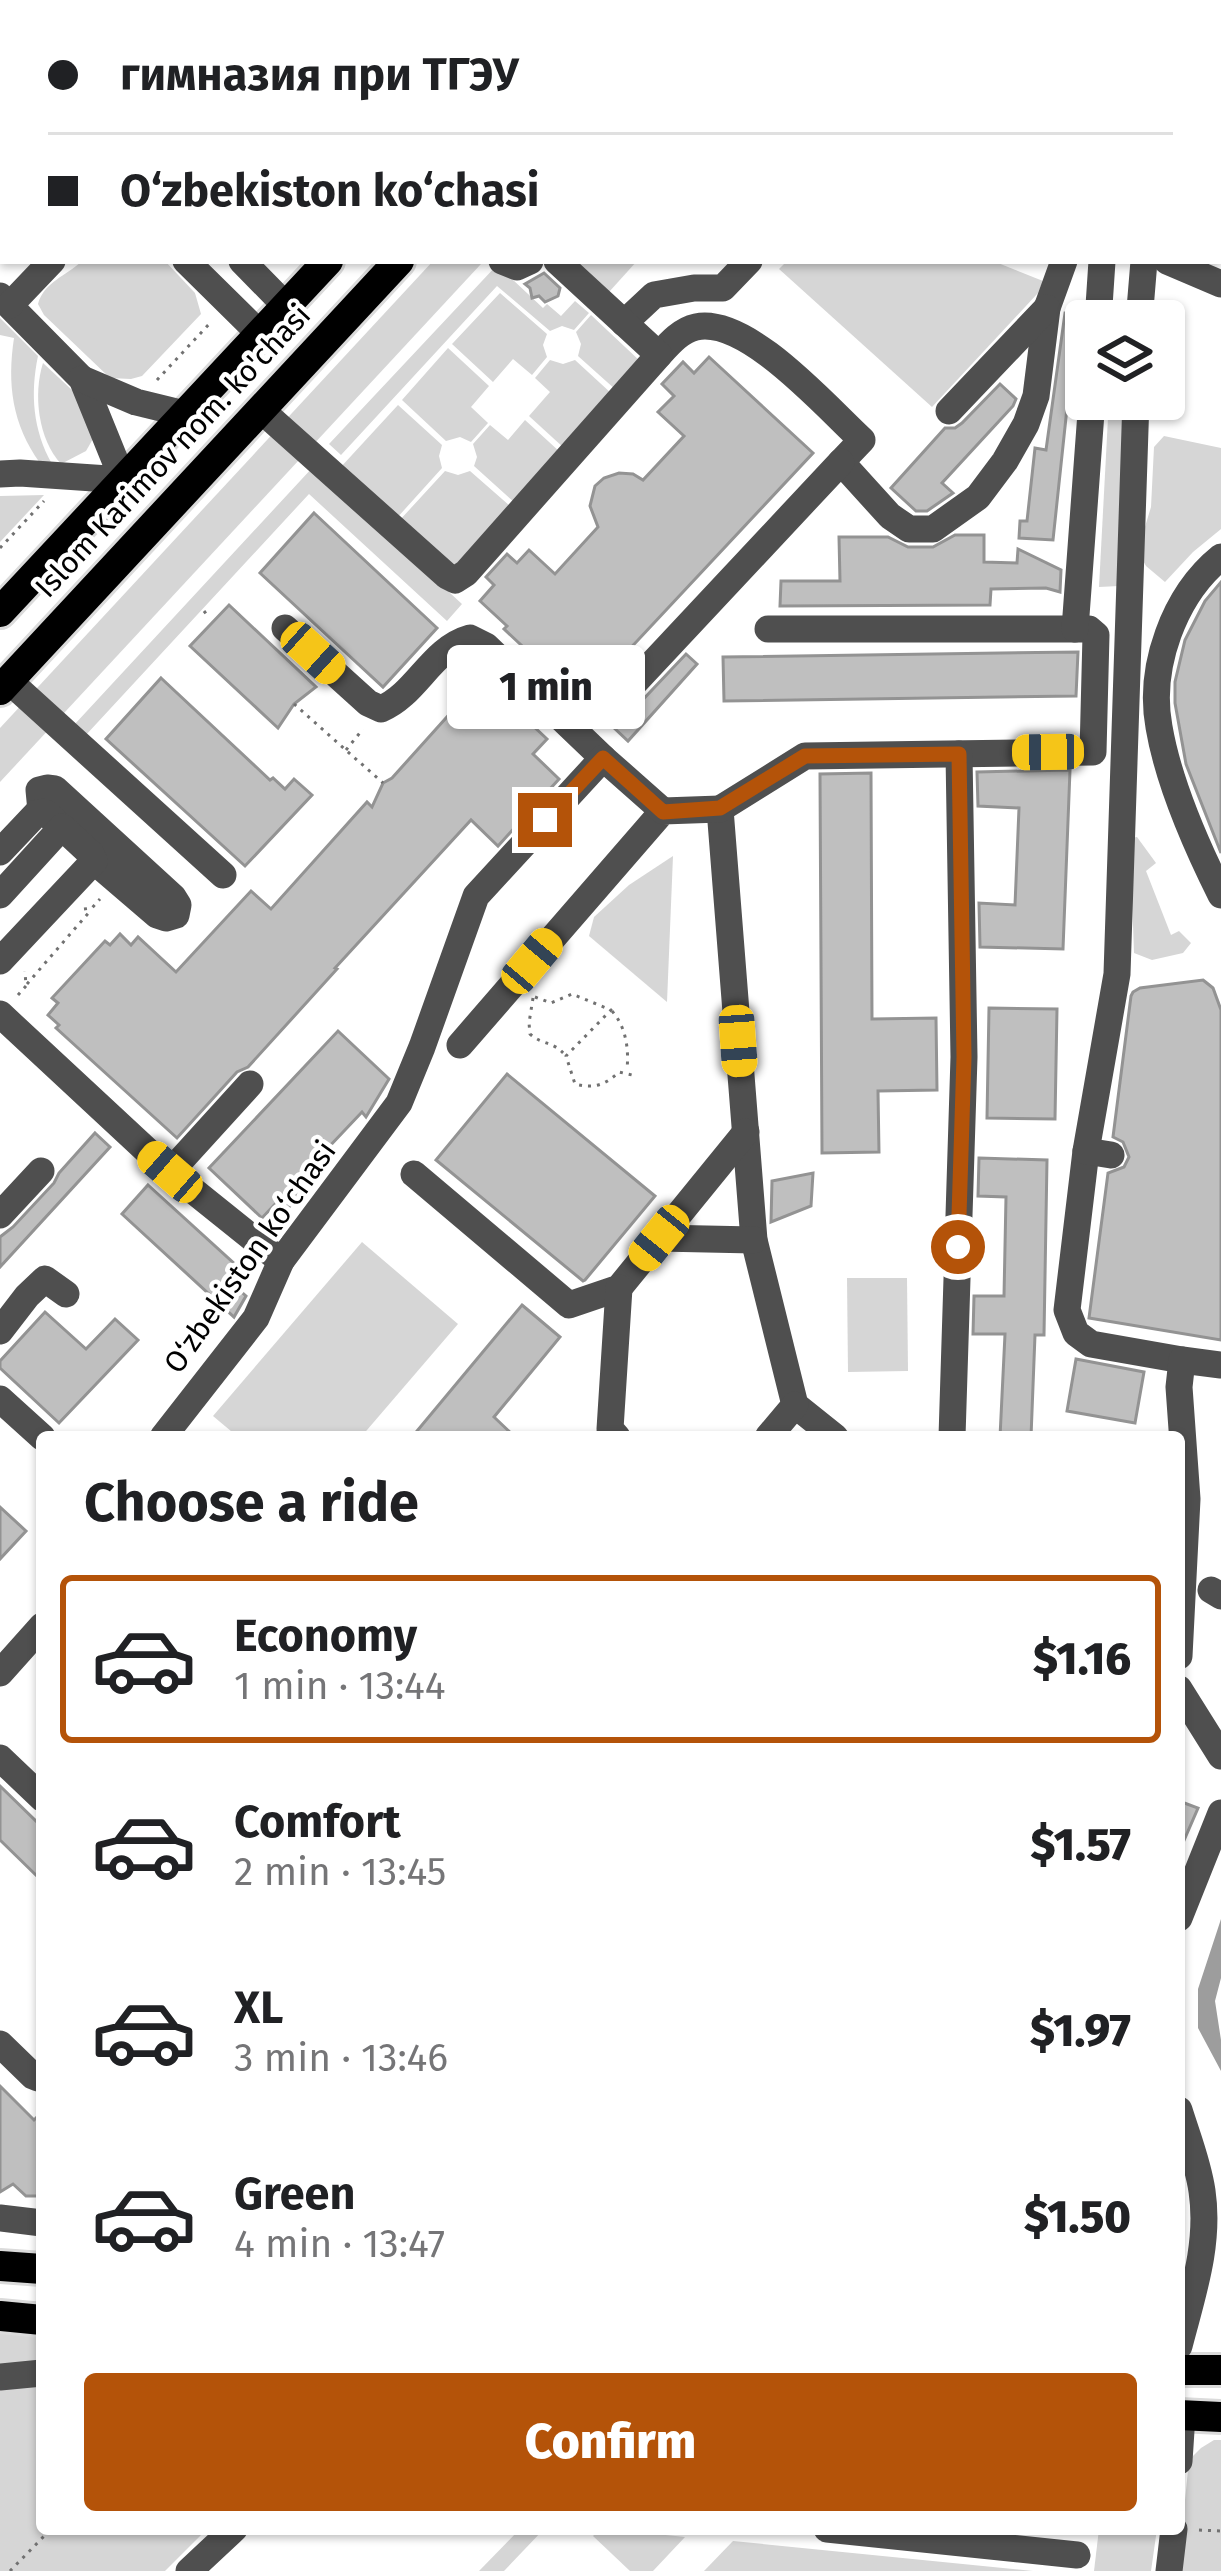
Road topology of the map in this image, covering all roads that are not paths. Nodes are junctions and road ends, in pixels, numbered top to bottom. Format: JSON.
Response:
{"nodes":[{"id":1,"x":48,"y":264,"type":"edge"},
{"id":2,"x":189,"y":264,"type":"edge"},
{"id":3,"x":245,"y":264,"type":"edge"},
{"id":4,"x":325,"y":264,"type":"edge"},
{"id":5,"x":397,"y":264,"type":"edge"},
{"id":6,"x":559,"y":264,"type":"edge"},
{"id":7,"x":746,"y":264,"type":"edge"},
{"id":8,"x":1063,"y":264,"type":"edge"},
{"id":9,"x":1102,"y":264,"type":"edge"},
{"id":10,"x":1144,"y":264,"type":"edge"},
{"id":11,"x":1174,"y":264,"type":"edge"},
{"id":12,"x":1221,"y":284,"type":"edge"},
{"id":13,"x":1099,"y":300,"type":"edge"},
{"id":14,"x":1141,"y":300,"type":"edge"},
{"id":15,"x":5,"y":301,"type":"edge"},
{"id":16,"x":286,"y":306,"type":"junction"},
{"id":17,"x":1047,"y":308,"type":"junction"},
{"id":18,"x":624,"y":323,"type":"junction"},
{"id":19,"x":260,"y":334,"type":"junction"},
{"id":20,"x":659,"y":355,"type":"junction"},
{"id":21,"x":82,"y":379,"type":"junction"},
{"id":22,"x":261,"y":410,"type":"junction"},
{"id":23,"x":949,"y":412,"type":"dead end"},
{"id":24,"x":185,"y":414,"type":"junction"},
{"id":25,"x":1090,"y":420,"type":"edge"},
{"id":26,"x":1136,"y":420,"type":"edge"},
{"id":27,"x":841,"y":462,"type":"junction"},
{"id":28,"x":133,"y":469,"type":"junction"},
{"id":29,"x":0,"y":474,"type":"edge"},
{"id":30,"x":182,"y":494,"type":"junction"},
{"id":31,"x":1221,"y":557,"type":"edge"},
{"id":32,"x":0,"y":612,"type":"edge"},
{"id":33,"x":285,"y":628,"type":"dead end"},
{"id":34,"x":768,"y":629,"type":"dead end"},
{"id":35,"x":1075,"y":629,"type":"junction"},
{"id":36,"x":4,"y":685,"type":"edge"},
{"id":37,"x":621,"y":697,"type":"dead end"},
{"id":38,"x":959,"y":754,"type":"junction"},
{"id":39,"x":603,"y":758,"type":"junction"},
{"id":40,"x":720,"y":808,"type":"junction"},
{"id":41,"x":663,"y":812,"type":"junction"},
{"id":42,"x":51,"y":819,"type":"junction"},
{"id":43,"x":0,"y":852,"type":"edge"},
{"id":44,"x":114,"y":867,"type":"junction"},
{"id":45,"x":223,"y":874,"type":"dead end"},
{"id":46,"x":2,"y":890,"type":"edge"},
{"id":47,"x":1221,"y":895,"type":"edge"},
{"id":48,"x":39,"y":921,"type":"junction"},
{"id":49,"x":0,"y":961,"type":"edge"},
{"id":50,"x":0,"y":1015,"type":"edge"},
{"id":51,"x":460,"y":1045,"type":"dead end"},
{"id":52,"x":250,"y":1084,"type":"dead end"},
{"id":53,"x":746,"y":1132,"type":"junction"},
{"id":54,"x":41,"y":1171,"type":"dead end"},
{"id":55,"x":170,"y":1172,"type":"junction"},
{"id":56,"x":414,"y":1174,"type":"dead end"},
{"id":57,"x":0,"y":1215,"type":"edge"},
{"id":58,"x":659,"y":1238,"type":"junction"},
{"id":59,"x":754,"y":1240,"type":"junction"},
{"id":60,"x":281,"y":1261,"type":"junction"},
{"id":61,"x":619,"y":1288,"type":"junction"},
{"id":62,"x":66,"y":1294,"type":"dead end"},
{"id":63,"x":0,"y":1331,"type":"edge"},
{"id":64,"x":1221,"y":1365,"type":"edge"},
{"id":65,"x":1181,"y":1374,"type":"junction"},
{"id":66,"x":0,"y":1399,"type":"edge"},
{"id":67,"x":795,"y":1405,"type":"junction"},
{"id":68,"x":168,"y":1431,"type":"edge"},
{"id":69,"x":612,"y":1431,"type":"edge"},
{"id":70,"x":773,"y":1431,"type":"edge"},
{"id":71,"x":828,"y":1431,"type":"edge"},
{"id":72,"x":952,"y":1431,"type":"edge"},
{"id":73,"x":1184,"y":1431,"type":"edge"},
{"id":74,"x":36,"y":1432,"type":"edge"},
{"id":75,"x":1185,"y":1457,"type":"edge"},
{"id":76,"x":1185,"y":1508,"type":"edge"},
{"id":77,"x":36,"y":1634,"type":"edge"},
{"id":78,"x":0,"y":1673,"type":"edge"},
{"id":79,"x":1185,"y":1698,"type":"edge"},
{"id":80,"x":1220,"y":1750,"type":"edge"},
{"id":81,"x":0,"y":1758,"type":"edge"},
{"id":82,"x":36,"y":1792,"type":"edge"},
{"id":83,"x":1221,"y":1813,"type":"edge"},
{"id":84,"x":1185,"y":1903,"type":"edge"},
{"id":85,"x":0,"y":2044,"type":"edge"},
{"id":86,"x":36,"y":2077,"type":"edge"},
{"id":87,"x":1185,"y":2130,"type":"edge"},
{"id":88,"x":0,"y":2218,"type":"edge"},
{"id":89,"x":36,"y":2222,"type":"edge"},
{"id":90,"x":0,"y":2266,"type":"edge"},
{"id":91,"x":36,"y":2269,"type":"edge"},
{"id":92,"x":1185,"y":2295,"type":"edge"},
{"id":93,"x":0,"y":2316,"type":"edge"},
{"id":94,"x":36,"y":2319,"type":"edge"},
{"id":95,"x":1185,"y":2370,"type":"edge"},
{"id":96,"x":1221,"y":2370,"type":"edge"},
{"id":97,"x":36,"y":2374,"type":"edge"},
{"id":98,"x":0,"y":2378,"type":"edge"},
{"id":99,"x":1185,"y":2415,"type":"edge"},
{"id":100,"x":1221,"y":2417,"type":"edge"},
{"id":101,"x":228,"y":2535,"type":"edge"},
{"id":102,"x":892,"y":2535,"type":"edge"},
{"id":103,"x":1185,"y":2535,"type":"edge"},
{"id":104,"x":1078,"y":2552,"type":"edge"},
{"id":105,"x":189,"y":2571,"type":"edge"},
{"id":106,"x":1169,"y":2571,"type":"edge"}],
"edges":[{"from":1,"to":15,"type":"street"},
{"from":2,"to":19,"type":"street"},
{"from":3,"to":16,"type":"street"},
{"from":4,"to":16,"type":"main road","name":"Islom Karimov nom. ko'chasi"},
{"from":5,"to":22,"type":"main road","name":"Islom Karimov nom. ko'chasi"},
{"from":6,"to":18,"type":"street"},
{"from":7,"to":18,"type":"street"},
{"from":8,"to":17,"type":"street"},
{"from":9,"to":13,"type":"street"},
{"from":10,"to":14,"type":"street"},
{"from":11,"to":12,"type":"street"},
{"from":15,"to":21,"type":"street"},
{"from":16,"to":19,"type":"main road","name":"Islom Karimov nom. ko'chasi"},
{"from":17,"to":23,"type":"street"},
{"from":17,"to":27,"type":"street"},
{"from":18,"to":20,"type":"street"},
{"from":19,"to":24,"type":"main road","name":"Islom Karimov nom. ko'chasi"},
{"from":20,"to":22,"type":"street"},
{"from":20,"to":27,"type":"street"},
{"from":21,"to":24,"type":"street"},
{"from":21,"to":28,"type":"street"},
{"from":22,"to":30,"type":"main road","name":"Islom Karimov nom. ko'chasi"},
{"from":24,"to":28,"type":"main road","name":"Islom Karimov nom. ko'chasi"},
{"from":25,"to":35,"type":"street"},
{"from":26,"to":65,"type":"street"},
{"from":27,"to":37,"type":"street"},
{"from":28,"to":29,"type":"street"},
{"from":28,"to":30,"type":"main road"},
{"from":28,"to":32,"type":"main road","name":"Islom Karimov nom. ko'chasi"},
{"from":30,"to":36,"type":"main road","name":"Islom Karimov nom. ko'chasi"},
{"from":31,"to":47,"type":"street"},
{"from":33,"to":39,"type":"street"},
{"from":34,"to":35,"type":"street"},
{"from":35,"to":38,"type":"street"},
{"from":36,"to":45,"type":"street"},
{"from":38,"to":40,"type":"street"},
{"from":38,"to":72,"type":"street"},
{"from":39,"to":41,"type":"street"},
{"from":39,"to":60,"type":"street","name":"O‘zbekiston ko‘chasi"},
{"from":40,"to":41,"type":"street"},
{"from":40,"to":53,"type":"street"},
{"from":41,"to":51,"type":"street"},
{"from":42,"to":43,"type":"street"},
{"from":42,"to":44,"type":"street"},
{"from":42,"to":44,"type":"street"},
{"from":42,"to":46,"type":"street"},
{"from":44,"to":48,"type":"street"},
{"from":46,"to":48,"type":"street"},
{"from":48,"to":49,"type":"street"},
{"from":50,"to":55,"type":"street"},
{"from":52,"to":55,"type":"street"},
{"from":53,"to":58,"type":"street"},
{"from":53,"to":59,"type":"street"},
{"from":54,"to":57,"type":"street"},
{"from":55,"to":60,"type":"street"},
{"from":56,"to":61,"type":"street"},
{"from":58,"to":59,"type":"street"},
{"from":58,"to":61,"type":"street"},
{"from":59,"to":67,"type":"street"},
{"from":60,"to":68,"type":"street","name":"O‘zbekiston ko‘chasi"},
{"from":61,"to":69,"type":"street"},
{"from":62,"to":63,"type":"street"},
{"from":64,"to":65,"type":"street"},
{"from":65,"to":73,"type":"street"},
{"from":66,"to":74,"type":"street"},
{"from":67,"to":70,"type":"street"},
{"from":67,"to":71,"type":"street"},
{"from":75,"to":76,"type":"street"},
{"from":77,"to":78,"type":"street"},
{"from":79,"to":80,"type":"street"},
{"from":81,"to":82,"type":"street"},
{"from":83,"to":84,"type":"street"},
{"from":85,"to":86,"type":"street"},
{"from":87,"to":92,"type":"street"},
{"from":88,"to":89,"type":"street"},
{"from":90,"to":91,"type":"main road"},
{"from":93,"to":94,"type":"main road"},
{"from":95,"to":96,"type":"main road"},
{"from":97,"to":98,"type":"street"},
{"from":99,"to":100,"type":"main road"},
{"from":101,"to":105,"type":"street"},
{"from":102,"to":104,"type":"street"},
{"from":103,"to":106,"type":"street"}]}
